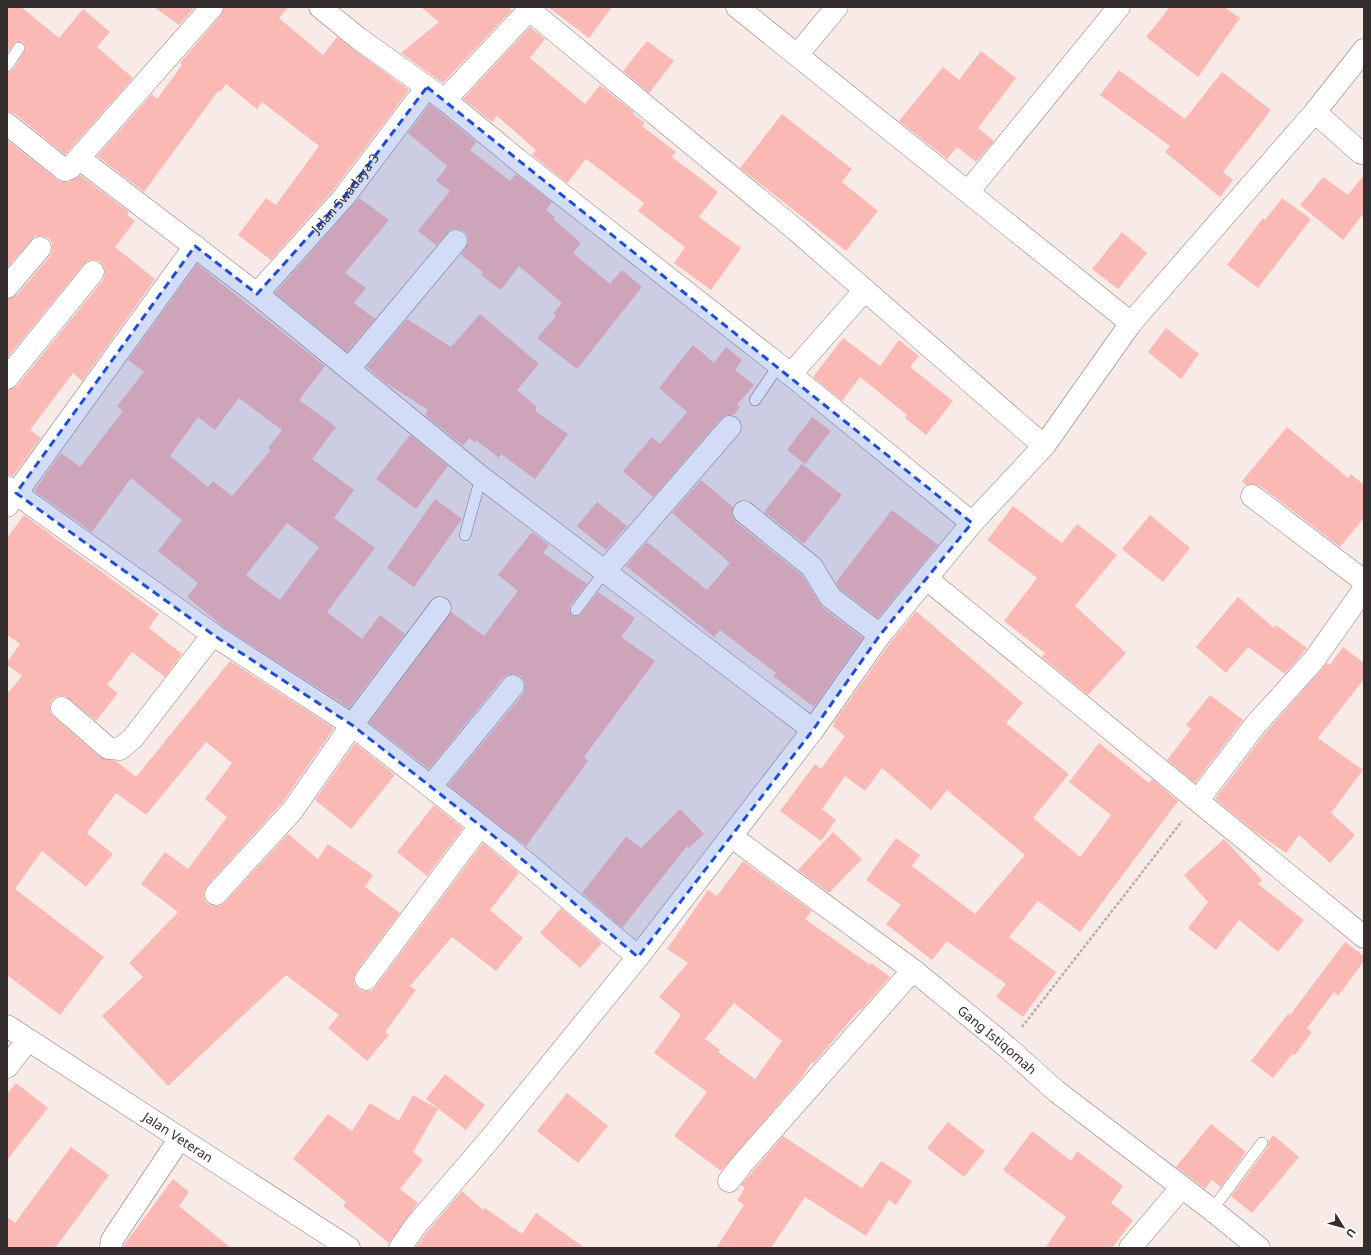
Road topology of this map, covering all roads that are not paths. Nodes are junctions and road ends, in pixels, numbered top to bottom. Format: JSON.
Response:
{"nodes":[{"id":1,"x":212,"y":7,"type":"edge"},
{"id":2,"x":320,"y":7,"type":"edge"},
{"id":3,"x":737,"y":7,"type":"edge"},
{"id":4,"x":837,"y":7,"type":"edge"},
{"id":5,"x":1119,"y":7,"type":"edge"},
{"id":6,"x":527,"y":8,"type":"edge"},
{"id":7,"x":19,"y":48,"type":"dead end"},
{"id":8,"x":1364,"y":50,"type":"edge"},
{"id":9,"x":797,"y":55,"type":"junction"},
{"id":10,"x":7,"y":66,"type":"edge"},
{"id":11,"x":427,"y":87,"type":"junction"},
{"id":12,"x":445,"y":100,"type":"junction"},
{"id":13,"x":1315,"y":112,"type":"junction"},
{"id":14,"x":7,"y":124,"type":"edge"},
{"id":15,"x":1361,"y":153,"type":"dead end"},
{"id":16,"x":80,"y":159,"type":"junction"},
{"id":17,"x":968,"y":192,"type":"junction"},
{"id":18,"x":456,"y":241,"type":"dead end"},
{"id":19,"x":195,"y":246,"type":"junction"},
{"id":20,"x":40,"y":248,"type":"dead end"},
{"id":21,"x":93,"y":272,"type":"dead end"},
{"id":22,"x":7,"y":287,"type":"edge"},
{"id":23,"x":865,"y":290,"type":"junction"},
{"id":24,"x":257,"y":294,"type":"junction"},
{"id":25,"x":1131,"y":323,"type":"junction"},
{"id":26,"x":349,"y":369,"type":"junction"},
{"id":27,"x":785,"y":370,"type":"junction"},
{"id":28,"x":7,"y":378,"type":"edge"},
{"id":29,"x":754,"y":400,"type":"dead end"},
{"id":30,"x":730,"y":427,"type":"dead end"},
{"id":31,"x":1044,"y":446,"type":"junction"},
{"id":32,"x":481,"y":477,"type":"junction"},
{"id":33,"x":10,"y":495,"type":"edge"},
{"id":34,"x":1252,"y":496,"type":"dead end"},
{"id":35,"x":744,"y":512,"type":"dead end"},
{"id":36,"x":972,"y":523,"type":"junction"},
{"id":37,"x":465,"y":535,"type":"dead end"},
{"id":38,"x":605,"y":571,"type":"junction"},
{"id":39,"x":927,"y":578,"type":"junction"},
{"id":40,"x":1364,"y":581,"type":"edge"},
{"id":41,"x":1364,"y":589,"type":"edge"},
{"id":42,"x":440,"y":608,"type":"dead end"},
{"id":43,"x":576,"y":610,"type":"dead end"},
{"id":44,"x":880,"y":635,"type":"junction"},
{"id":45,"x":215,"y":636,"type":"junction"},
{"id":46,"x":513,"y":686,"type":"dead end"},
{"id":47,"x":62,"y":708,"type":"dead end"},
{"id":48,"x":352,"y":725,"type":"junction"},
{"id":49,"x":813,"y":730,"type":"junction"},
{"id":50,"x":431,"y":786,"type":"junction"},
{"id":51,"x":1198,"y":800,"type":"junction"},
{"id":52,"x":480,"y":826,"type":"junction"},
{"id":53,"x":732,"y":837,"type":"junction"},
{"id":54,"x":216,"y":894,"type":"dead end"},
{"id":55,"x":1364,"y":937,"type":"edge"},
{"id":56,"x":638,"y":957,"type":"junction"},
{"id":57,"x":913,"y":970,"type":"junction"},
{"id":58,"x":366,"y":979,"type":"dead end"},
{"id":59,"x":7,"y":1026,"type":"edge"},
{"id":60,"x":28,"y":1040,"type":"junction"},
{"id":61,"x":7,"y":1067,"type":"edge"},
{"id":62,"x":180,"y":1138,"type":"junction"},
{"id":63,"x":1262,"y":1143,"type":"dead end"},
{"id":64,"x":729,"y":1181,"type":"dead end"},
{"id":65,"x":1182,"y":1187,"type":"junction"},
{"id":66,"x":1212,"y":1210,"type":"junction"},
{"id":67,"x":111,"y":1248,"type":"edge"},
{"id":68,"x":349,"y":1248,"type":"edge"},
{"id":69,"x":400,"y":1248,"type":"edge"},
{"id":70,"x":1130,"y":1248,"type":"edge"},
{"id":71,"x":1258,"y":1248,"type":"edge"}],
"edges":[{"from":1,"to":16,"type":"street"},
{"from":2,"to":11,"type":"street"},
{"from":3,"to":9,"type":"street"},
{"from":4,"to":9,"type":"street"},
{"from":5,"to":17,"type":"street"},
{"from":6,"to":12,"type":"street"},
{"from":6,"to":23,"type":"street"},
{"from":7,"to":10,"type":"lane"},
{"from":8,"to":13,"type":"street"},
{"from":9,"to":17,"type":"street"},
{"from":11,"to":12,"type":"street"},
{"from":11,"to":24,"type":"street","name":"Jalan Swadaya 3"},
{"from":12,"to":27,"type":"street"},
{"from":13,"to":15,"type":"street"},
{"from":13,"to":25,"type":"street"},
{"from":14,"to":16,"type":"street"},
{"from":16,"to":19,"type":"street"},
{"from":17,"to":25,"type":"street"},
{"from":18,"to":26,"type":"street"},
{"from":19,"to":24,"type":"street"},
{"from":19,"to":33,"type":"street"},
{"from":20,"to":22,"type":"street"},
{"from":21,"to":28,"type":"street"},
{"from":23,"to":27,"type":"street"},
{"from":23,"to":31,"type":"street"},
{"from":24,"to":26,"type":"street"},
{"from":25,"to":31,"type":"street"},
{"from":26,"to":32,"type":"street"},
{"from":27,"to":29,"type":"lane"},
{"from":27,"to":36,"type":"street"},
{"from":30,"to":38,"type":"street"},
{"from":31,"to":36,"type":"street"},
{"from":32,"to":37,"type":"lane"},
{"from":32,"to":38,"type":"street"},
{"from":33,"to":45,"type":"street"},
{"from":34,"to":40,"type":"street"},
{"from":35,"to":44,"type":"street"},
{"from":36,"to":39,"type":"street"},
{"from":38,"to":43,"type":"lane"},
{"from":38,"to":49,"type":"street"},
{"from":39,"to":44,"type":"street"},
{"from":39,"to":51,"type":"street"},
{"from":41,"to":51,"type":"street"},
{"from":42,"to":48,"type":"street"},
{"from":44,"to":49,"type":"street"},
{"from":45,"to":47,"type":"street"},
{"from":45,"to":48,"type":"street"},
{"from":46,"to":50,"type":"street"},
{"from":48,"to":50,"type":"street"},
{"from":48,"to":54,"type":"street"},
{"from":49,"to":53,"type":"street"},
{"from":50,"to":52,"type":"street"},
{"from":51,"to":55,"type":"street"},
{"from":52,"to":56,"type":"street"},
{"from":52,"to":58,"type":"street"},
{"from":53,"to":56,"type":"street"},
{"from":53,"to":57,"type":"street","name":"Gang Istiqomah"},
{"from":56,"to":69,"type":"street"},
{"from":57,"to":64,"type":"street"},
{"from":57,"to":65,"type":"street","name":"Gang Istiqomah"},
{"from":59,"to":60,"type":"street","name":"Jalan Veteran"},
{"from":60,"to":61,"type":"street"},
{"from":60,"to":62,"type":"street","name":"Jalan Veteran"},
{"from":62,"to":67,"type":"street"},
{"from":62,"to":68,"type":"street","name":"Jalan Veteran"},
{"from":63,"to":66,"type":"lane"},
{"from":65,"to":66,"type":"street","name":"Gang Istiqomah"},
{"from":65,"to":70,"type":"street"},
{"from":66,"to":71,"type":"street","name":"Gang Istiqomah"}]}
